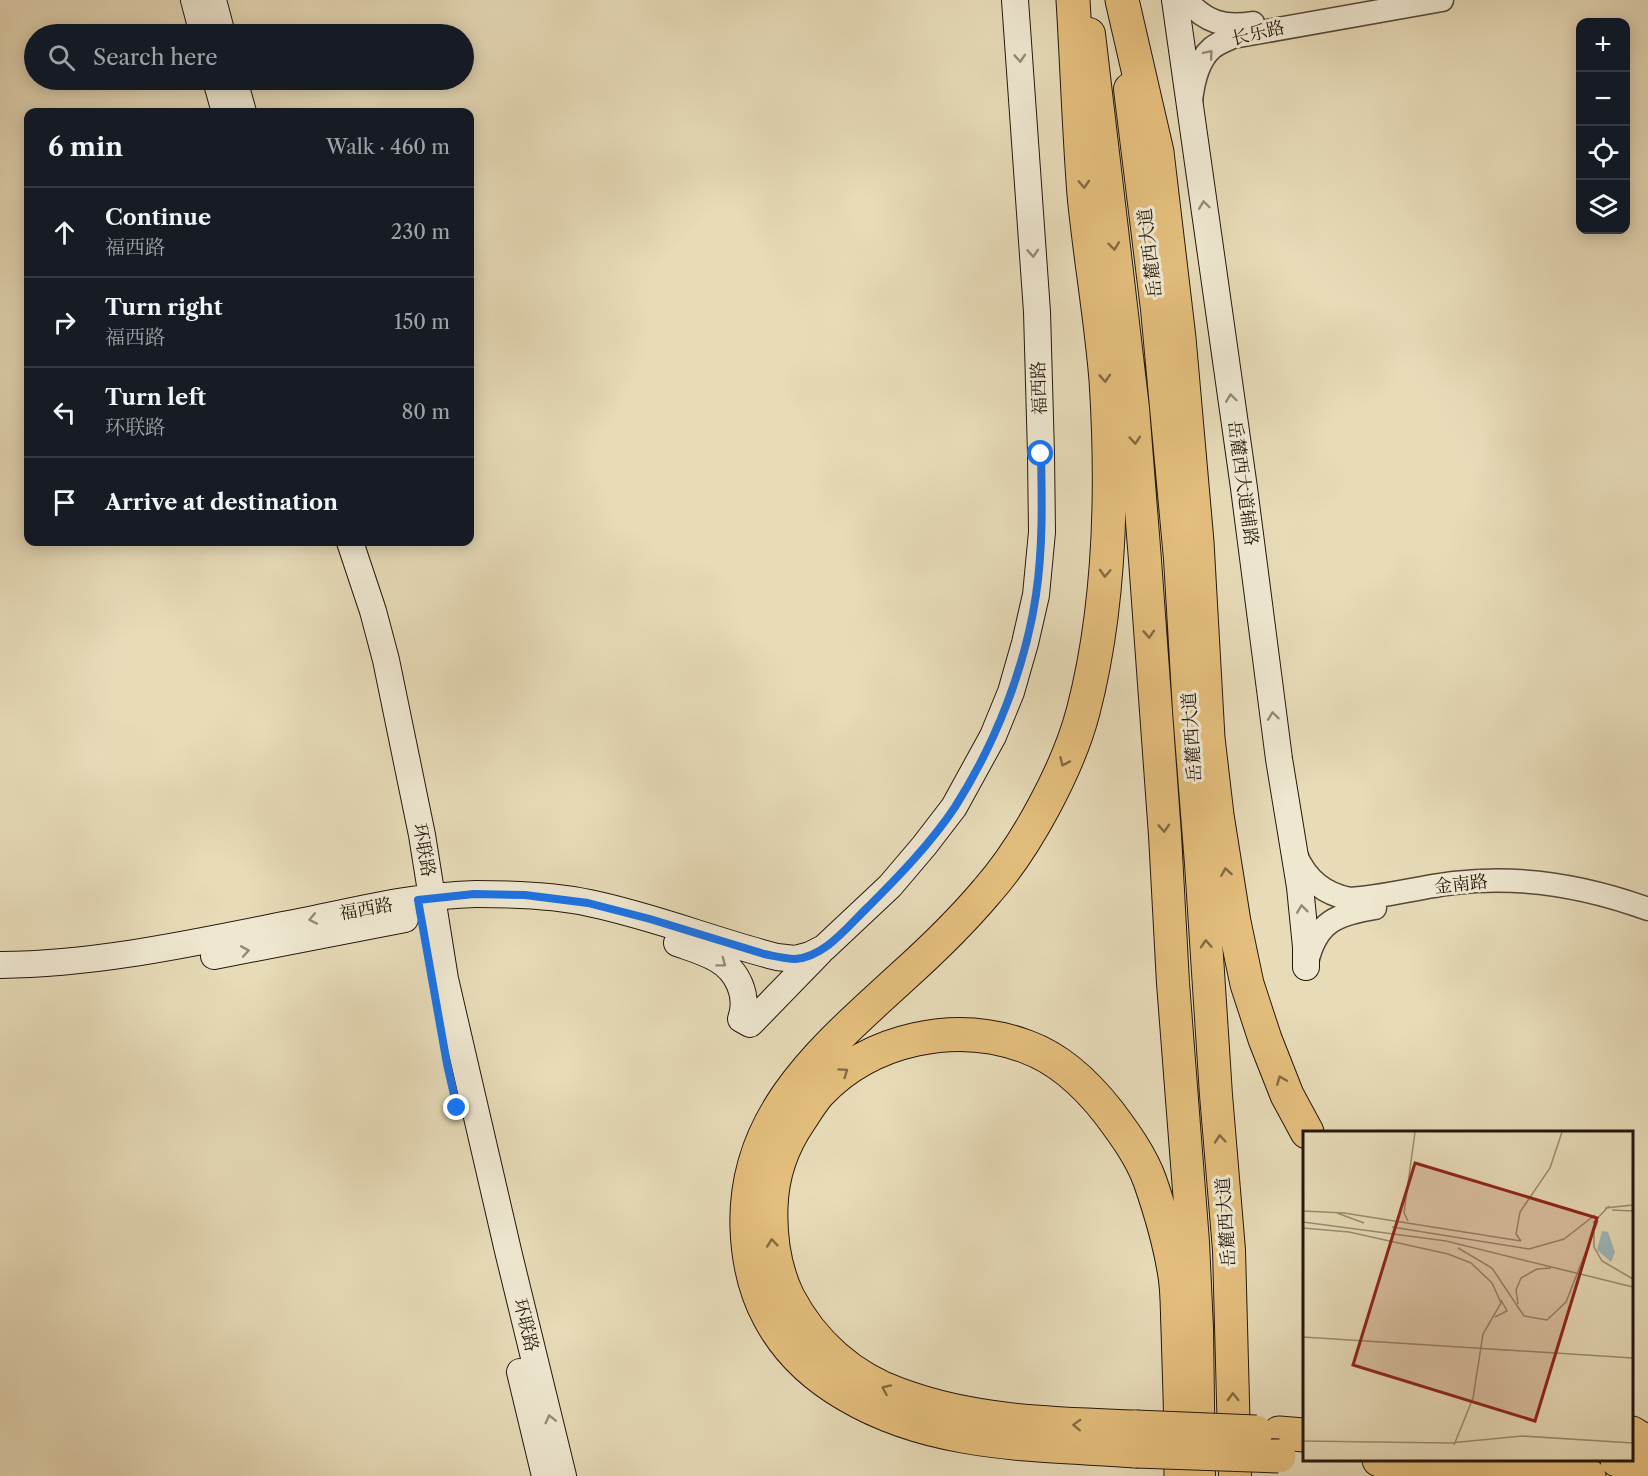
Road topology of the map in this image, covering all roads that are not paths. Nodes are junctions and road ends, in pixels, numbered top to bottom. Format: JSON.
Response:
{"nodes":[{"id":1,"x":194,"y":0,"type":"edge"},
{"id":2,"x":213,"y":0,"type":"edge"},
{"id":3,"x":1015,"y":0,"type":"edge"},
{"id":4,"x":1073,"y":0,"type":"edge"},
{"id":5,"x":1084,"y":0,"type":"edge"},
{"id":6,"x":1121,"y":0,"type":"edge"},
{"id":7,"x":1175,"y":0,"type":"edge"},
{"id":8,"x":1186,"y":0,"type":"edge"},
{"id":9,"x":1387,"y":0,"type":"edge"},
{"id":10,"x":1442,"y":0,"type":"edge"},
{"id":11,"x":200,"y":24,"type":"edge"},
{"id":12,"x":219,"y":24,"type":"edge"},
{"id":13,"x":219,"y":90,"type":"edge"},
{"id":14,"x":237,"y":90,"type":"edge"},
{"id":15,"x":224,"y":108,"type":"edge"},
{"id":16,"x":242,"y":108,"type":"edge"},
{"id":17,"x":1191,"y":108,"type":"junction"},
{"id":18,"x":333,"y":546,"type":"edge"},
{"id":19,"x":351,"y":546,"type":"edge"},
{"id":20,"x":1294,"y":851,"type":"junction"},
{"id":21,"x":427,"y":907,"type":"junction"},
{"id":22,"x":1648,"y":909,"type":"edge"},
{"id":23,"x":1648,"y":919,"type":"edge"},
{"id":24,"x":824,"y":948,"type":"junction"},
{"id":25,"x":0,"y":965,"type":"edge"},
{"id":26,"x":1306,"y":967,"type":"joint"},
{"id":27,"x":0,"y":981,"type":"edge"},
{"id":28,"x":1306,"y":1131,"type":"edge"},
{"id":29,"x":1633,"y":1434,"type":"edge"},
{"id":30,"x":1136,"y":1439,"type":"junction"},
{"id":31,"x":1648,"y":1443,"type":"edge"},
{"id":32,"x":1292,"y":1445,"type":"edge"},
{"id":33,"x":1404,"y":1461,"type":"edge"},
{"id":34,"x":1620,"y":1461,"type":"edge"},
{"id":35,"x":1648,"y":1469,"type":"edge"},
{"id":36,"x":545,"y":1476,"type":"edge"},
{"id":37,"x":563,"y":1476,"type":"edge"},
{"id":38,"x":1181,"y":1476,"type":"edge"},
{"id":39,"x":1199,"y":1476,"type":"edge"},
{"id":40,"x":1235,"y":1476,"type":"edge"},
{"id":41,"x":1589,"y":1476,"type":"edge"}],
"edges":[{"from":1,"to":11,"type":"main road"},
{"from":2,"to":12,"type":"main road"},
{"from":3,"to":24,"type":"main road","name":"福西路","one_way":true},
{"from":4,"to":30,"type":"highway","one_way":true},
{"from":5,"to":39,"type":"highway","name":"岳麓西大道","one_way":true},
{"from":28,"to":6,"type":"highway","one_way":true},
{"from":40,"to":6,"type":"highway","name":"岳麓西大道","one_way":true},
{"from":7,"to":17,"type":"main road","name":"岳麓西大道辅路"},
{"from":8,"to":9,"type":"street","name":"长乐路"},
{"from":17,"to":10,"type":"street","name":"长乐路","one_way":true},
{"from":13,"to":15,"type":"main road"},
{"from":14,"to":16,"type":"main road"},
{"from":20,"to":17,"type":"main road","name":"岳麓西大道辅路","one_way":true},
{"from":18,"to":21,"type":"main road","name":"环联路"},
{"from":19,"to":21,"type":"main road","name":"环联路"},
{"from":20,"to":22,"type":"street","name":"金南路"},
{"from":26,"to":20,"type":"main road","name":"岳麓西大道辅路","one_way":true},
{"from":21,"to":24,"type":"main road","name":"福西路"},
{"from":21,"to":24,"type":"main road","one_way":true},
{"from":21,"to":25,"type":"main road","name":"福西路","one_way":true},
{"from":27,"to":21,"type":"main road","one_way":true},
{"from":21,"to":36,"type":"main road","name":"环联路"},
{"from":37,"to":21,"type":"main road","name":"环联路","one_way":true},
{"from":23,"to":26,"type":"street","name":"金南路"},
{"from":29,"to":31,"type":"highway"},
{"from":30,"to":32,"type":"highway","bridge":true},
{"from":30,"to":38,"type":"highway","one_way":true},
{"from":33,"to":41,"type":"highway"},
{"from":34,"to":35,"type":"highway"}]}
